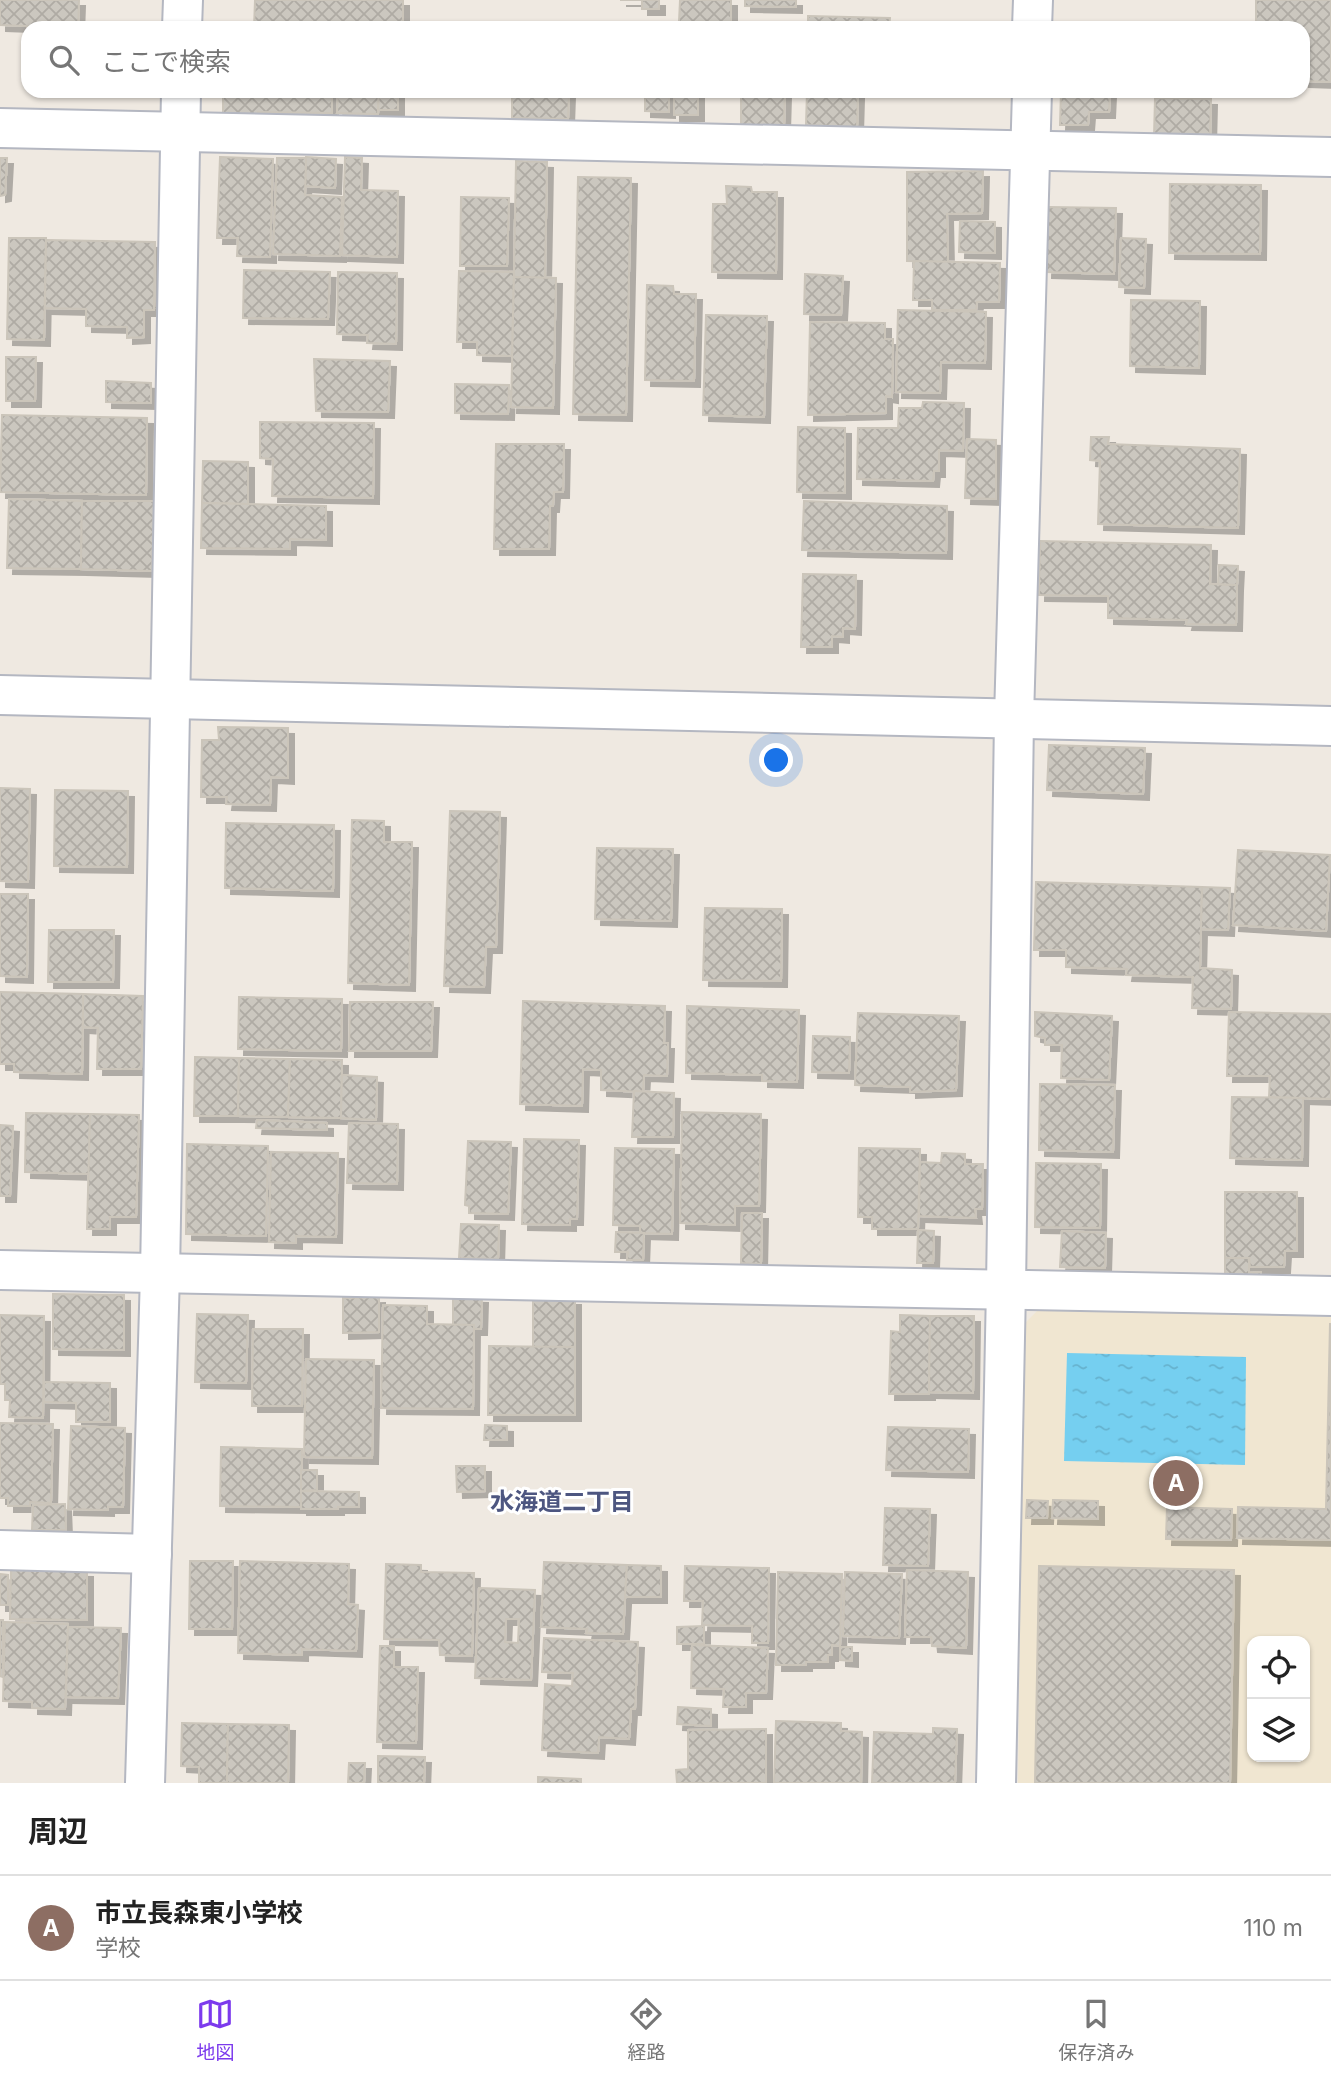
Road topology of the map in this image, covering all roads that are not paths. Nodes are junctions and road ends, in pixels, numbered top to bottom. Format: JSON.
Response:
{"nodes":[{"id":1,"x":183,"y":0,"type":"edge"},
{"id":2,"x":1032,"y":0,"type":"edge"},
{"id":3,"x":182,"y":21,"type":"edge"},
{"id":4,"x":1032,"y":21,"type":"edge"},
{"id":5,"x":181,"y":98,"type":"edge"},
{"id":6,"x":1032,"y":98,"type":"edge"},
{"id":7,"x":0,"y":128,"type":"edge"},
{"id":8,"x":180,"y":133,"type":"junction"},
{"id":9,"x":1031,"y":150,"type":"junction"},
{"id":10,"x":1331,"y":157,"type":"edge"},
{"id":11,"x":0,"y":695,"type":"edge"},
{"id":12,"x":168,"y":699,"type":"junction"},
{"id":13,"x":1014,"y":718,"type":"junction"},
{"id":14,"x":1331,"y":726,"type":"edge"},
{"id":15,"x":0,"y":1270,"type":"edge"},
{"id":16,"x":160,"y":1274,"type":"junction"},
{"id":17,"x":1006,"y":1288,"type":"junction"},
{"id":18,"x":1331,"y":1296,"type":"edge"},
{"id":19,"x":0,"y":1550,"type":"edge"},
{"id":20,"x":152,"y":1554,"type":"junction"},
{"id":21,"x":145,"y":1783,"type":"edge"},
{"id":22,"x":996,"y":1783,"type":"edge"}],
"edges":[{"from":1,"to":3,"type":"street"},
{"from":2,"to":4,"type":"street"},
{"from":5,"to":8,"type":"street"},
{"from":6,"to":9,"type":"street"},
{"from":7,"to":8,"type":"street"},
{"from":8,"to":9,"type":"street"},
{"from":8,"to":12,"type":"street"},
{"from":9,"to":10,"type":"street"},
{"from":9,"to":13,"type":"street"},
{"from":11,"to":12,"type":"street"},
{"from":12,"to":13,"type":"street"},
{"from":12,"to":16,"type":"street"},
{"from":13,"to":14,"type":"street"},
{"from":13,"to":17,"type":"street"},
{"from":15,"to":16,"type":"street"},
{"from":16,"to":17,"type":"street"},
{"from":16,"to":20,"type":"street"},
{"from":17,"to":18,"type":"street"},
{"from":17,"to":22,"type":"street"},
{"from":19,"to":20,"type":"street"},
{"from":20,"to":21,"type":"street"}]}
